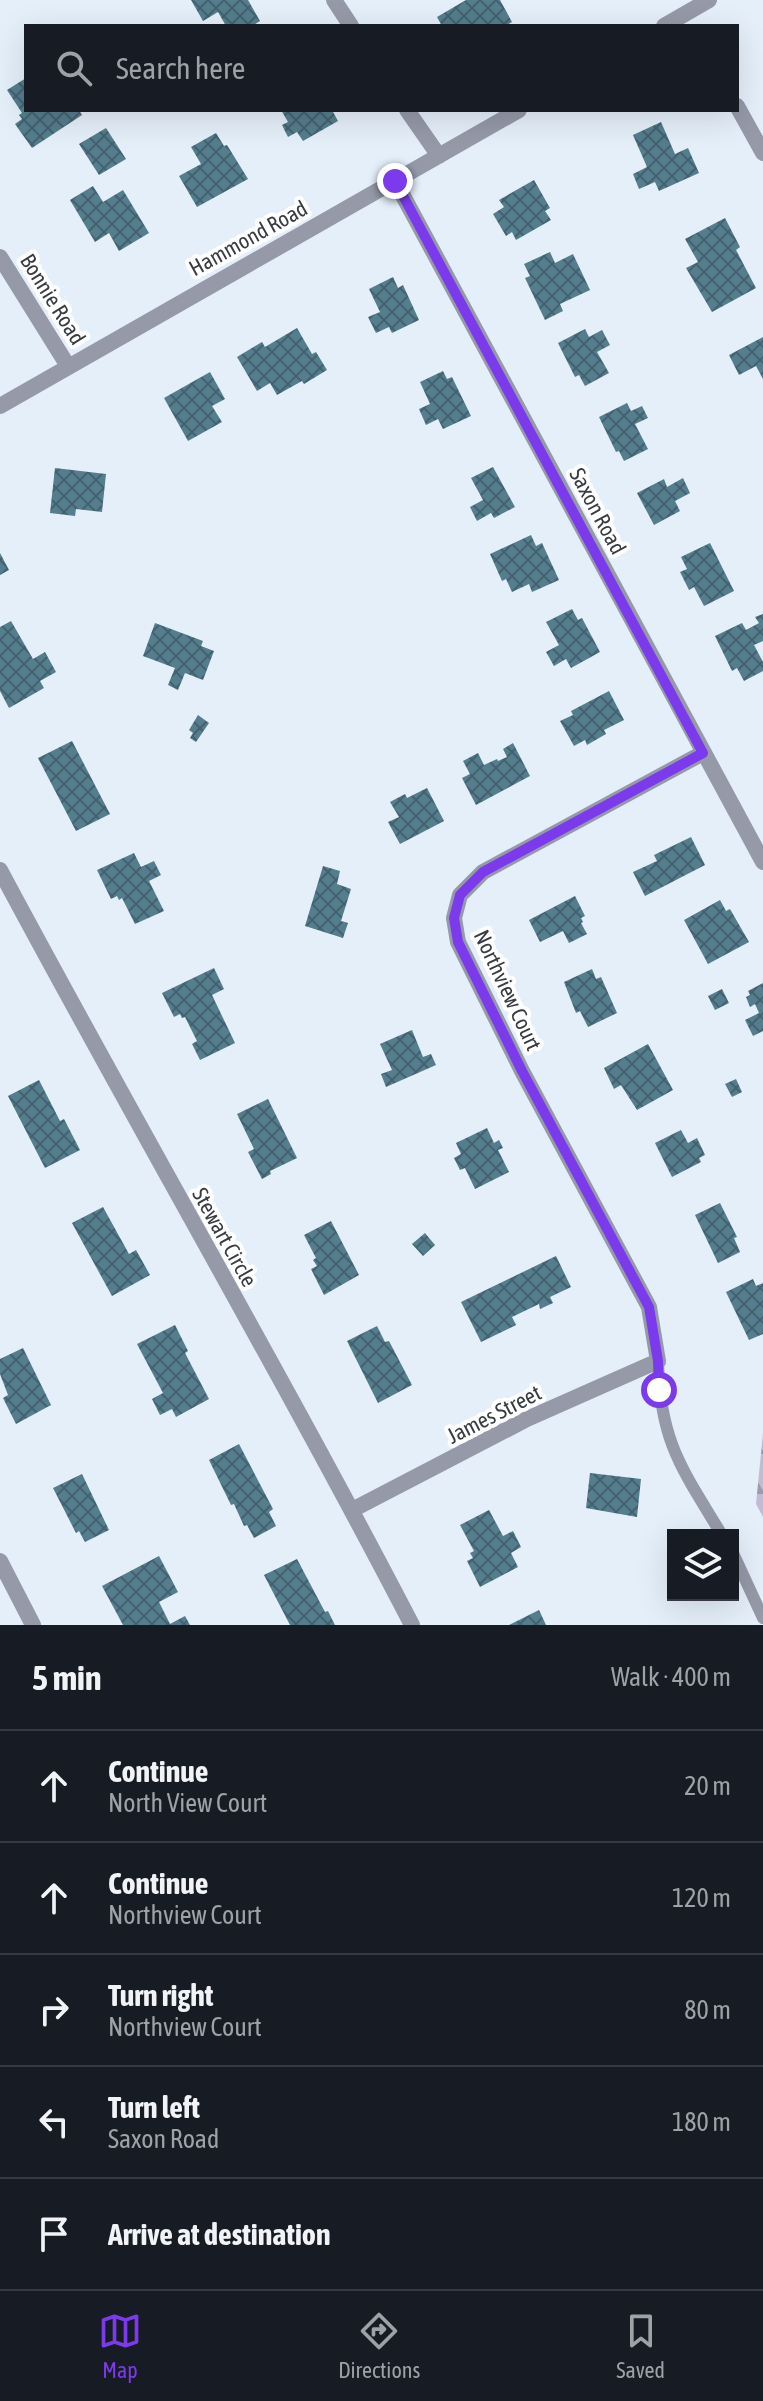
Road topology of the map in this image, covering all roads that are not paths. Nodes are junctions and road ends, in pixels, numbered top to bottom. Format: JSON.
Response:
{"nodes":[{"id":1,"x":334,"y":0,"type":"edge"},
{"id":2,"x":709,"y":0,"type":"edge"},
{"id":3,"x":690,"y":19,"type":"edge"},
{"id":4,"x":350,"y":24,"type":"edge"},
{"id":5,"x":739,"y":110,"type":"edge"},
{"id":6,"x":408,"y":112,"type":"edge"},
{"id":7,"x":516,"y":112,"type":"edge"},
{"id":8,"x":763,"y":153,"type":"edge"},
{"id":9,"x":439,"y":156,"type":"junction"},
{"id":10,"x":395,"y":181,"type":"junction"},
{"id":11,"x":0,"y":257,"type":"edge"},
{"id":12,"x":68,"y":366,"type":"junction"},
{"id":13,"x":0,"y":406,"type":"edge"},
{"id":14,"x":703,"y":753,"type":"junction"},
{"id":15,"x":763,"y":862,"type":"edge"},
{"id":16,"x":0,"y":870,"type":"edge"},
{"id":17,"x":658,"y":1361,"type":"junction"},
{"id":18,"x":352,"y":1510,"type":"junction"},
{"id":19,"x":718,"y":1529,"type":"edge"},
{"id":20,"x":0,"y":1561,"type":"edge"},
{"id":21,"x":739,"y":1566,"type":"edge"},
{"id":22,"x":763,"y":1618,"type":"edge"},
{"id":23,"x":33,"y":1625,"type":"edge"},
{"id":24,"x":412,"y":1625,"type":"edge"}],
"edges":[{"from":1,"to":4,"type":"street"},
{"from":2,"to":3,"type":"street"},
{"from":5,"to":8,"type":"street"},
{"from":6,"to":9,"type":"street"},
{"from":7,"to":9,"type":"street","name":"Hammond Road"},
{"from":9,"to":10,"type":"street","name":"Hammond Road"},
{"from":10,"to":12,"type":"street","name":"Hammond Road"},
{"from":10,"to":14,"type":"street","name":"Saxon Road"},
{"from":11,"to":12,"type":"street","name":"Bonnie Road"},
{"from":12,"to":13,"type":"street","name":"Hammond Road"},
{"from":14,"to":15,"type":"street","name":"Saxon Road"},
{"from":14,"to":17,"type":"street","name":"Northview Court"},
{"from":16,"to":18,"type":"street","name":"Stewart Circle"},
{"from":17,"to":18,"type":"street","name":"James Street"},
{"from":17,"to":19,"type":"lane"},
{"from":18,"to":24,"type":"street","name":"Stewart Circle"},
{"from":20,"to":23,"type":"street"},
{"from":21,"to":22,"type":"lane"}]}
